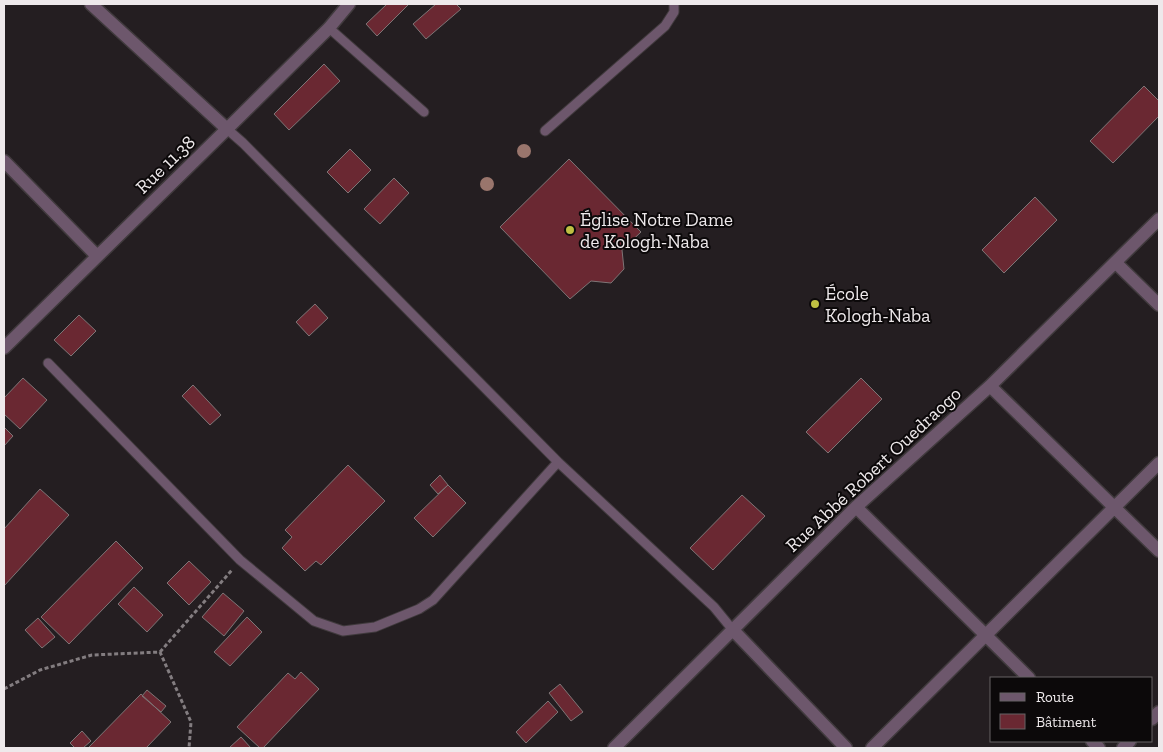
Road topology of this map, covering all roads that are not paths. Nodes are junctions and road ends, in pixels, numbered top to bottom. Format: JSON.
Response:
{"nodes":[{"id":1,"x":91,"y":4,"type":"edge"},
{"id":2,"x":349,"y":4,"type":"edge"},
{"id":3,"x":674,"y":4,"type":"edge"},
{"id":4,"x":329,"y":28,"type":"junction"},
{"id":5,"x":424,"y":112,"type":"dead end"},
{"id":6,"x":227,"y":129,"type":"junction"},
{"id":7,"x":545,"y":131,"type":"dead end"},
{"id":8,"x":4,"y":161,"type":"edge"},
{"id":9,"x":1159,"y":219,"type":"edge"},
{"id":10,"x":97,"y":256,"type":"junction"},
{"id":11,"x":1116,"y":262,"type":"junction"},
{"id":12,"x":1159,"y":305,"type":"edge"},
{"id":13,"x":4,"y":348,"type":"edge"},
{"id":14,"x":48,"y":363,"type":"dead end"},
{"id":15,"x":990,"y":386,"type":"junction"},
{"id":16,"x":558,"y":462,"type":"junction"},
{"id":17,"x":1159,"y":463,"type":"edge"},
{"id":18,"x":856,"y":507,"type":"junction"},
{"id":19,"x":1114,"y":507,"type":"junction"},
{"id":20,"x":1159,"y":551,"type":"edge"},
{"id":21,"x":732,"y":629,"type":"junction"},
{"id":22,"x":985,"y":635,"type":"junction"},
{"id":23,"x":1028,"y":677,"type":"edge"},
{"id":24,"x":614,"y":748,"type":"edge"},
{"id":25,"x":846,"y":748,"type":"edge"},
{"id":26,"x":872,"y":748,"type":"edge"}],
"edges":[{"from":1,"to":6,"type":"street"},
{"from":2,"to":4,"type":"street","name":"Rue 11.38"},
{"from":3,"to":7,"type":"lane"},
{"from":4,"to":5,"type":"lane"},
{"from":4,"to":6,"type":"street","name":"Rue 11.38"},
{"from":6,"to":10,"type":"street","name":"Rue 11.38"},
{"from":6,"to":16,"type":"lane"},
{"from":8,"to":10,"type":"street"},
{"from":9,"to":11,"type":"street","name":"Rue Abbé Robert Ouedraogo"},
{"from":10,"to":13,"type":"street","name":"Rue 11.38"},
{"from":11,"to":12,"type":"street"},
{"from":11,"to":15,"type":"street","name":"Rue Abbé Robert Ouedraogo"},
{"from":14,"to":16,"type":"lane"},
{"from":15,"to":18,"type":"street","name":"Rue Abbé Robert Ouedraogo"},
{"from":15,"to":19,"type":"street"},
{"from":16,"to":21,"type":"lane"},
{"from":17,"to":19,"type":"street"},
{"from":18,"to":21,"type":"street","name":"Rue Abbé Robert Ouedraogo"},
{"from":18,"to":22,"type":"street"},
{"from":19,"to":20,"type":"street"},
{"from":19,"to":22,"type":"street"},
{"from":21,"to":24,"type":"street","name":"Rue Abbé Robert Ouedraogo"},
{"from":21,"to":25,"type":"street"},
{"from":22,"to":23,"type":"street"},
{"from":22,"to":26,"type":"street"}]}
